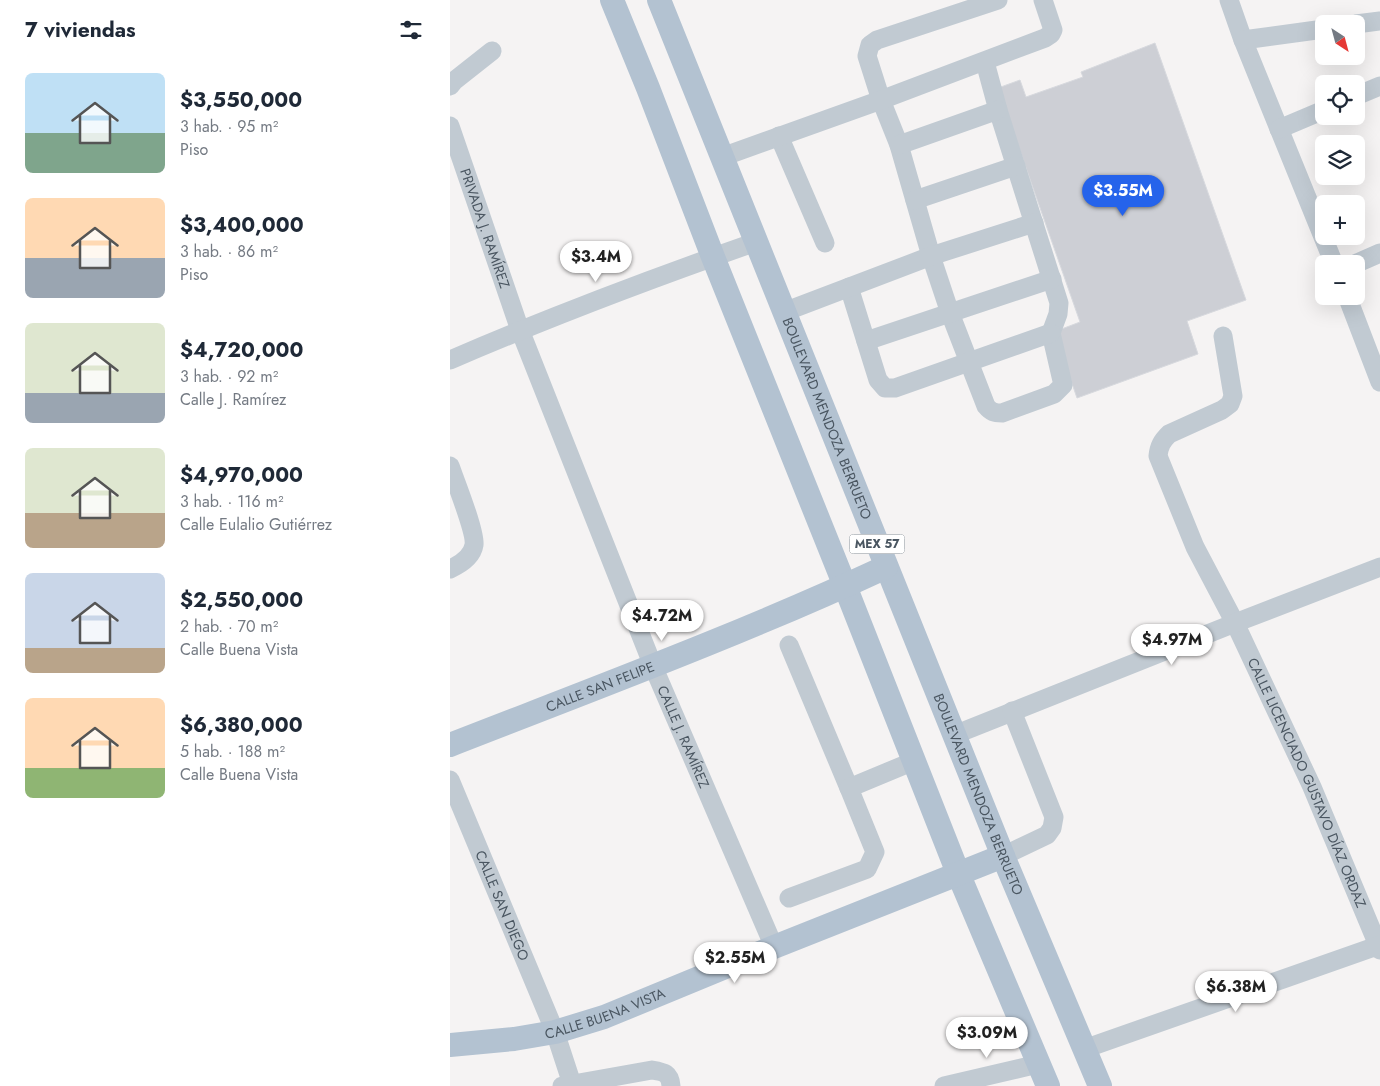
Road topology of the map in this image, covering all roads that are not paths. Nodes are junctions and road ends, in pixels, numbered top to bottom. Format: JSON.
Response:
{"nodes":[{"id":1,"x":612,"y":0,"type":"edge"},
{"id":2,"x":659,"y":0,"type":"edge"},
{"id":3,"x":998,"y":0,"type":"edge"},
{"id":4,"x":1043,"y":0,"type":"edge"},
{"id":5,"x":1229,"y":0,"type":"edge"},
{"id":6,"x":1380,"y":21,"type":"edge"},
{"id":7,"x":1365,"y":23,"type":"edge"},
{"id":8,"x":1315,"y":30,"type":"edge"},
{"id":9,"x":1243,"y":40,"type":"junction"},
{"id":10,"x":492,"y":51,"type":"dead end"},
{"id":11,"x":985,"y":62,"type":"junction"},
{"id":12,"x":450,"y":86,"type":"edge"},
{"id":13,"x":1380,"y":86,"type":"edge"},
{"id":14,"x":1365,"y":92,"type":"edge"},
{"id":15,"x":881,"y":100,"type":"junction"},
{"id":16,"x":998,"y":110,"type":"junction"},
{"id":17,"x":1315,"y":114,"type":"edge"},
{"id":18,"x":450,"y":126,"type":"edge"},
{"id":19,"x":1278,"y":129,"type":"junction"},
{"id":20,"x":779,"y":136,"type":"junction"},
{"id":21,"x":898,"y":145,"type":"junction"},
{"id":22,"x":722,"y":157,"type":"junction"},
{"id":23,"x":1016,"y":166,"type":"junction"},
{"id":24,"x":915,"y":200,"type":"junction"},
{"id":25,"x":1034,"y":223,"type":"junction"},
{"id":26,"x":756,"y":242,"type":"junction"},
{"id":27,"x":825,"y":243,"type":"dead end"},
{"id":28,"x":1380,"y":253,"type":"edge"},
{"id":29,"x":1330,"y":255,"type":"edge"},
{"id":30,"x":931,"y":256,"type":"junction"},
{"id":31,"x":713,"y":257,"type":"junction"},
{"id":32,"x":1365,"y":260,"type":"edge"},
{"id":33,"x":1052,"y":279,"type":"junction"},
{"id":34,"x":849,"y":287,"type":"junction"},
{"id":35,"x":1350,"y":305,"type":"edge"},
{"id":36,"x":784,"y":312,"type":"junction"},
{"id":37,"x":950,"y":313,"type":"junction"},
{"id":38,"x":520,"y":330,"type":"junction"},
{"id":39,"x":1051,"y":334,"type":"junction"},
{"id":40,"x":1223,"y":336,"type":"dead end"},
{"id":41,"x":866,"y":341,"type":"junction"},
{"id":42,"x":450,"y":360,"type":"edge"},
{"id":43,"x":970,"y":362,"type":"junction"},
{"id":44,"x":1380,"y":382,"type":"edge"},
{"id":45,"x":450,"y":466,"type":"edge"},
{"id":46,"x":886,"y":567,"type":"junction"},
{"id":47,"x":1380,"y":567,"type":"edge"},
{"id":48,"x":450,"y":569,"type":"edge"},
{"id":49,"x":845,"y":586,"type":"junction"},
{"id":50,"x":1235,"y":622,"type":"junction"},
{"id":51,"x":789,"y":645,"type":"dead end"},
{"id":52,"x":653,"y":666,"type":"junction"},
{"id":53,"x":1012,"y":711,"type":"junction"},
{"id":54,"x":954,"y":735,"type":"junction"},
{"id":55,"x":450,"y":745,"type":"edge"},
{"id":56,"x":914,"y":761,"type":"junction"},
{"id":57,"x":450,"y":780,"type":"edge"},
{"id":58,"x":849,"y":788,"type":"junction"},
{"id":59,"x":1002,"y":856,"type":"junction"},
{"id":60,"x":958,"y":873,"type":"junction"},
{"id":61,"x":789,"y":898,"type":"dead end"},
{"id":62,"x":774,"y":947,"type":"junction"},
{"id":63,"x":1379,"y":947,"type":"edge"},
{"id":64,"x":555,"y":1032,"type":"junction"},
{"id":65,"x":450,"y":1046,"type":"edge"},
{"id":66,"x":1084,"y":1049,"type":"junction"},
{"id":67,"x":1038,"y":1064,"type":"junction"},
{"id":68,"x":567,"y":1085,"type":"edge"},
{"id":69,"x":671,"y":1086,"type":"edge"},
{"id":70,"x":944,"y":1086,"type":"edge"},
{"id":71,"x":1048,"y":1086,"type":"edge"},
{"id":72,"x":1100,"y":1086,"type":"edge"}],
"edges":[{"from":1,"to":31,"type":"main road","number":"MEX 57"},
{"from":2,"to":22,"type":"main road","name":"BOULEVARD MENDOZA BERRUETO","number":"MEX 57"},
{"from":3,"to":15,"type":"street"},
{"from":4,"to":11,"type":"street"},
{"from":5,"to":9,"type":"street"},
{"from":6,"to":7,"type":"street"},
{"from":8,"to":9,"type":"street"},
{"from":9,"to":19,"type":"street"},
{"from":10,"to":12,"type":"street"},
{"from":11,"to":15,"type":"street"},
{"from":11,"to":16,"type":"street"},
{"from":13,"to":14,"type":"street"},
{"from":15,"to":20,"type":"street"},
{"from":15,"to":21,"type":"street"},
{"from":16,"to":21,"type":"street"},
{"from":16,"to":23,"type":"street"},
{"from":17,"to":19,"type":"street"},
{"from":18,"to":38,"type":"street","name":"PRIVADA J. RAMÍREZ"},
{"from":19,"to":29,"type":"street"},
{"from":20,"to":22,"type":"street"},
{"from":20,"to":27,"type":"street"},
{"from":21,"to":24,"type":"street"},
{"from":22,"to":26,"type":"main road","name":"BOULEVARD MENDOZA BERRUETO","number":"MEX 57"},
{"from":23,"to":24,"type":"street"},
{"from":23,"to":25,"type":"street"},
{"from":24,"to":30,"type":"street"},
{"from":25,"to":30,"type":"street"},
{"from":25,"to":33,"type":"street"},
{"from":26,"to":31,"type":"street"},
{"from":26,"to":36,"type":"main road","name":"BOULEVARD MENDOZA BERRUETO","number":"MEX 57"},
{"from":28,"to":32,"type":"street"},
{"from":30,"to":34,"type":"street"},
{"from":30,"to":37,"type":"street"},
{"from":31,"to":38,"type":"street"},
{"from":31,"to":49,"type":"main road","number":"MEX 57"},
{"from":33,"to":37,"type":"street"},
{"from":33,"to":39,"type":"street"},
{"from":34,"to":36,"type":"street"},
{"from":34,"to":41,"type":"street"},
{"from":35,"to":44,"type":"street"},
{"from":36,"to":46,"type":"main road","name":"BOULEVARD MENDOZA BERRUETO","number":"MEX 57"},
{"from":37,"to":41,"type":"street"},
{"from":37,"to":43,"type":"street"},
{"from":38,"to":42,"type":"street"},
{"from":38,"to":52,"type":"street","name":"CALLE J. RAMÍREZ"},
{"from":39,"to":43,"type":"street"},
{"from":39,"to":43,"type":"street"},
{"from":40,"to":50,"type":"street","name":"CALLE LICENCIADO GUSTAVO DÍAZ ORDAZ"},
{"from":41,"to":43,"type":"street"},
{"from":45,"to":48,"type":"street"},
{"from":46,"to":49,"type":"main road","name":"CALLE SAN FELIPE"},
{"from":46,"to":54,"type":"main road","name":"BOULEVARD MENDOZA BERRUETO","number":"MEX 57"},
{"from":47,"to":50,"type":"street"},
{"from":49,"to":52,"type":"main road","name":"CALLE SAN FELIPE"},
{"from":49,"to":56,"type":"main road","number":"MEX 57"},
{"from":50,"to":53,"type":"street"},
{"from":50,"to":63,"type":"street","name":"CALLE LICENCIADO GUSTAVO DÍAZ ORDAZ"},
{"from":51,"to":58,"type":"street"},
{"from":52,"to":55,"type":"main road","name":"CALLE SAN FELIPE"},
{"from":52,"to":62,"type":"street","name":"CALLE J. RAMÍREZ"},
{"from":53,"to":54,"type":"street"},
{"from":53,"to":59,"type":"street"},
{"from":54,"to":59,"type":"main road","name":"BOULEVARD MENDOZA BERRUETO","number":"MEX 57"},
{"from":56,"to":58,"type":"street"},
{"from":56,"to":60,"type":"main road","number":"MEX 57"},
{"from":57,"to":64,"type":"street","name":"CALLE SAN DIEGO"},
{"from":58,"to":61,"type":"street"},
{"from":59,"to":60,"type":"main road","name":"CALLE BUENA VISTA"},
{"from":59,"to":66,"type":"main road","name":"BOULEVARD MENDOZA BERRUETO","number":"MEX 57"},
{"from":60,"to":62,"type":"main road","name":"CALLE BUENA VISTA"},
{"from":60,"to":67,"type":"main road","number":"MEX 57"},
{"from":62,"to":64,"type":"main road","name":"CALLE BUENA VISTA"},
{"from":63,"to":66,"type":"street"},
{"from":64,"to":65,"type":"main road","name":"CALLE BUENA VISTA"},
{"from":64,"to":68,"type":"street","name":"CALLE SAN DIEGO"},
{"from":66,"to":72,"type":"main road","name":"BOULEVARD MENDOZA BERRUETO","number":"MEX 57"},
{"from":67,"to":70,"type":"street"},
{"from":67,"to":71,"type":"main road","number":"MEX 57"},
{"from":68,"to":69,"type":"street"}]}
